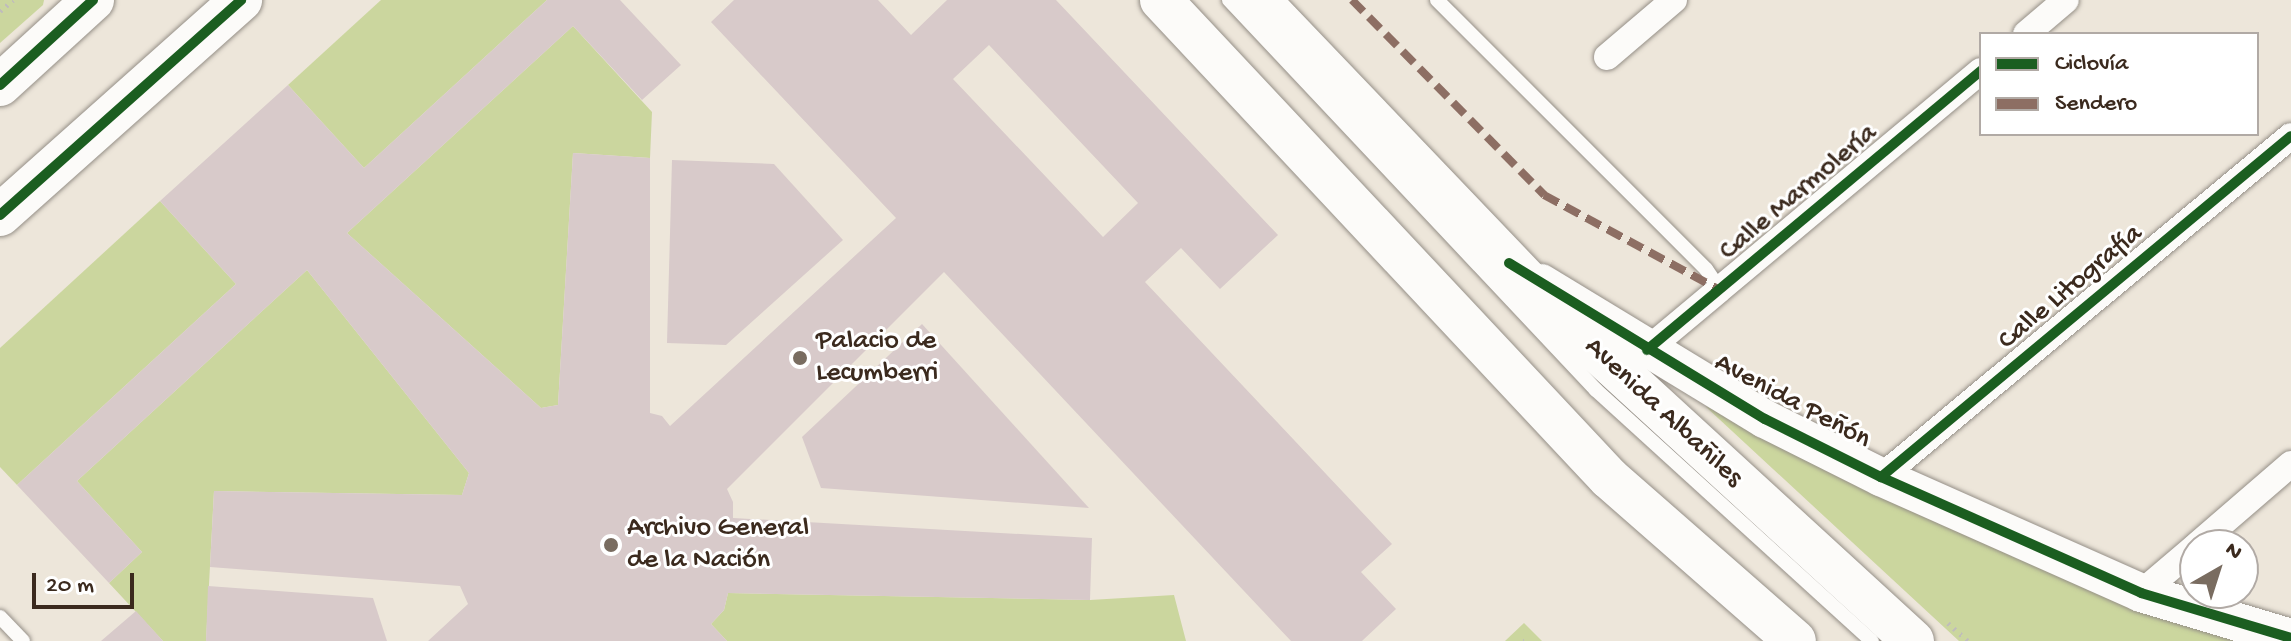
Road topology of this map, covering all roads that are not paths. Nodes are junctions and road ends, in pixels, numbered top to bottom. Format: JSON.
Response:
{"nodes":[{"id":1,"x":241,"y":0,"type":"edge"},
{"id":2,"x":1161,"y":0,"type":"edge"},
{"id":3,"x":1229,"y":0,"type":"edge"},
{"id":4,"x":1437,"y":0,"type":"edge"},
{"id":5,"x":1674,"y":0,"type":"edge"},
{"id":6,"x":2066,"y":0,"type":"edge"},
{"id":7,"x":88,"y":1,"type":"edge"},
{"id":8,"x":1275,"y":5,"type":"edge"},
{"id":9,"x":2028,"y":32,"type":"edge"},
{"id":10,"x":1607,"y":57,"type":"dead end"},
{"id":11,"x":1979,"y":73,"type":"edge"},
{"id":12,"x":0,"y":85,"type":"edge"},
{"id":13,"x":2291,"y":136,"type":"edge"},
{"id":14,"x":0,"y":215,"type":"edge"},
{"id":15,"x":1509,"y":263,"type":"junction"},
{"id":16,"x":1720,"y":290,"type":"junction"},
{"id":17,"x":1647,"y":350,"type":"junction"},
{"id":18,"x":2291,"y":464,"type":"edge"},
{"id":19,"x":1881,"y":477,"type":"junction"},
{"id":20,"x":2216,"y":529,"type":"edge"},
{"id":21,"x":2179,"y":561,"type":"edge"},
{"id":22,"x":2141,"y":593,"type":"junction"},
{"id":23,"x":0,"y":617,"type":"edge"},
{"id":24,"x":2291,"y":638,"type":"edge"},
{"id":25,"x":23,"y":641,"type":"edge"},
{"id":26,"x":1795,"y":641,"type":"edge"},
{"id":27,"x":1872,"y":641,"type":"edge"},
{"id":28,"x":1913,"y":641,"type":"edge"}],
"edges":[{"from":1,"to":14,"type":"main road"},
{"from":2,"to":26,"type":"main road"},
{"from":3,"to":27,"type":"lane"},
{"from":4,"to":16,"type":"lane"},
{"from":5,"to":10,"type":"street"},
{"from":6,"to":9,"type":"street"},
{"from":7,"to":12,"type":"main road"},
{"from":8,"to":15,"type":"main road","name":"Avenida Albañiles"},
{"from":11,"to":16,"type":"street","name":"Calle Marmolería"},
{"from":13,"to":19,"type":"street","name":"Calle Litografía"},
{"from":15,"to":17,"type":"street","name":"Avenida Peñón"},
{"from":15,"to":28,"type":"main road","name":"Avenida Albañiles"},
{"from":16,"to":17,"type":"street","name":"Calle Marmolería"},
{"from":17,"to":19,"type":"street","name":"Avenida Peñón"},
{"from":18,"to":20,"type":"street"},
{"from":19,"to":22,"type":"street","name":"Avenida Peñón"},
{"from":21,"to":22,"type":"street"},
{"from":22,"to":24,"type":"street","name":"Avenida Peñón"},
{"from":23,"to":25,"type":"lane"}]}
